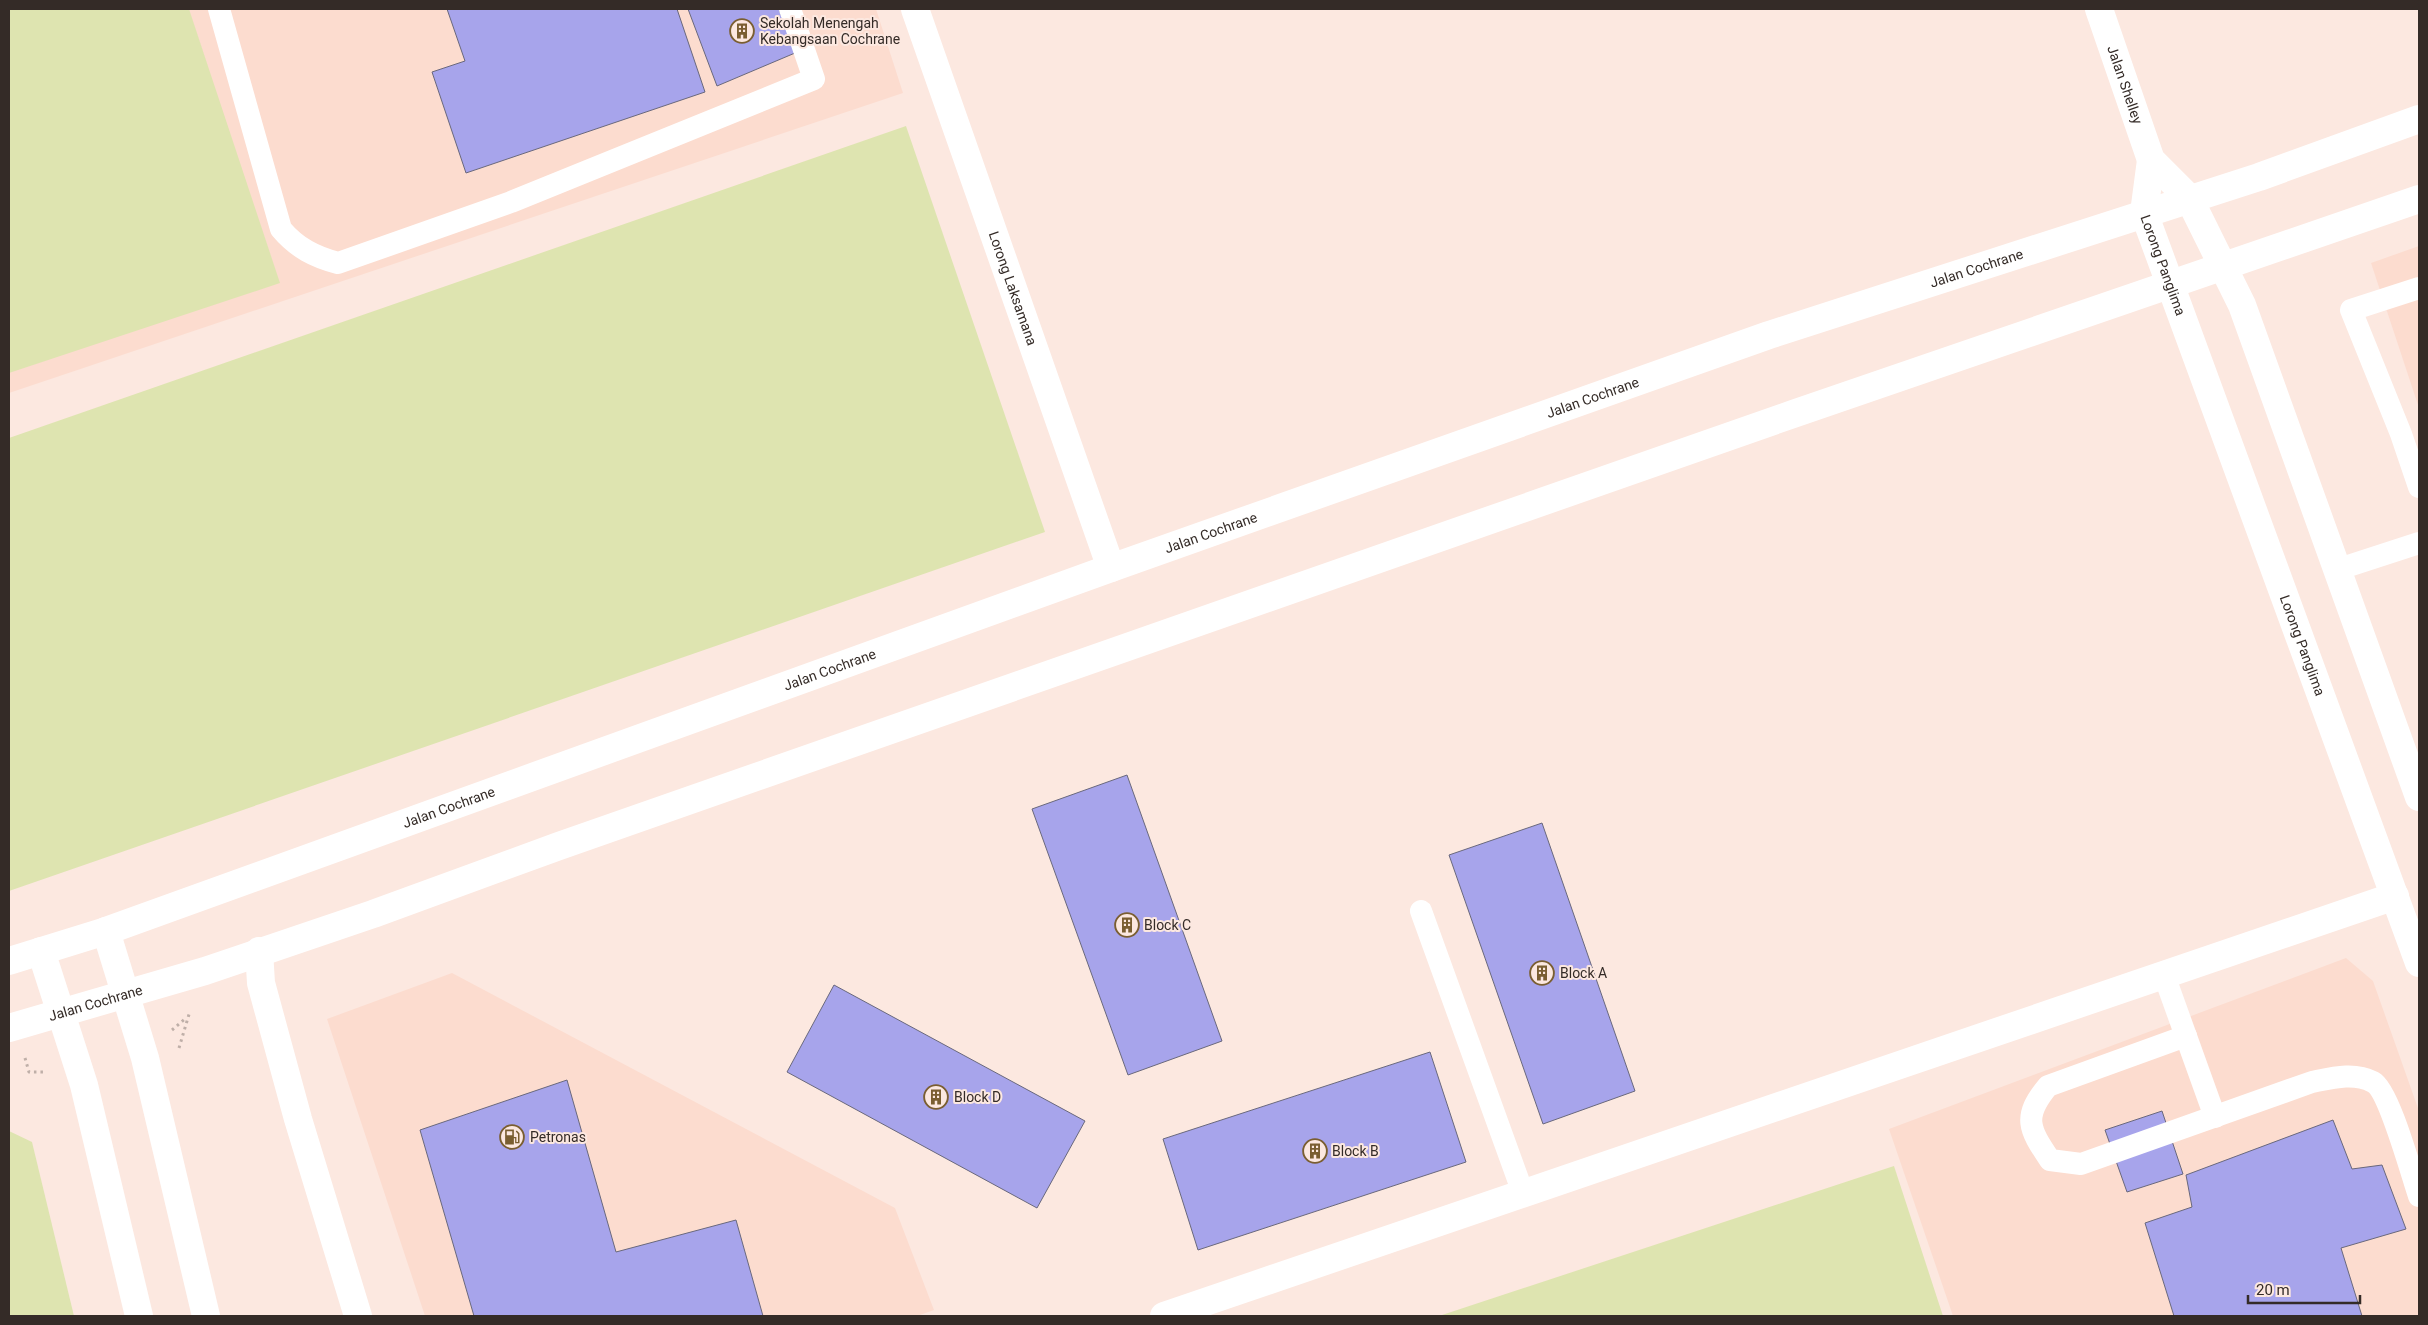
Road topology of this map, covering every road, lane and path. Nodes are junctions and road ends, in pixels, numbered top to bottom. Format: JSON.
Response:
{"nodes":[{"id":1,"x":219,"y":9,"type":"edge"},
{"id":2,"x":790,"y":9,"type":"edge"},
{"id":3,"x":915,"y":9,"type":"edge"},
{"id":4,"x":2099,"y":9,"type":"edge"},
{"id":5,"x":2419,"y":119,"type":"edge"},
{"id":6,"x":2151,"y":160,"type":"junction"},
{"id":7,"x":2189,"y":198,"type":"junction"},
{"id":8,"x":2419,"y":199,"type":"edge"},
{"id":9,"x":2144,"y":213,"type":"junction"},
{"id":10,"x":2223,"y":264,"type":"junction"},
{"id":11,"x":2170,"y":284,"type":"junction"},
{"id":12,"x":2419,"y":288,"type":"edge"},
{"id":13,"x":2410,"y":430,"type":"edge"},
{"id":14,"x":2419,"y":487,"type":"edge"},
{"id":15,"x":2419,"y":543,"type":"edge"},
{"id":16,"x":1111,"y":568,"type":"junction"},
{"id":17,"x":2336,"y":570,"type":"junction"},
{"id":18,"x":2419,"y":797,"type":"edge"},
{"id":19,"x":2395,"y":896,"type":"junction"},
{"id":20,"x":1421,"y":911,"type":"dead end"},
{"id":21,"x":106,"y":931,"type":"junction"},
{"id":22,"x":41,"y":950,"type":"junction"},
{"id":23,"x":259,"y":951,"type":"junction"},
{"id":24,"x":9,"y":961,"type":"edge"},
{"id":25,"x":2419,"y":963,"type":"edge"},
{"id":26,"x":2164,"y":975,"type":"junction"},
{"id":27,"x":126,"y":993,"type":"junction"},
{"id":28,"x":194,"y":1006,"type":"dead end"},
{"id":29,"x":62,"y":1012,"type":"junction"},
{"id":30,"x":187,"y":1017,"type":"junction"},
{"id":31,"x":9,"y":1028,"type":"edge"},
{"id":32,"x":170,"y":1033,"type":"dead end"},
{"id":33,"x":2186,"y":1036,"type":"junction"},
{"id":34,"x":178,"y":1053,"type":"dead end"},
{"id":35,"x":29,"y":1072,"type":"dead end"},
{"id":36,"x":51,"y":1072,"type":"dead end"},
{"id":37,"x":2215,"y":1117,"type":"junction"},
{"id":38,"x":1523,"y":1193,"type":"junction"},
{"id":39,"x":2419,"y":1196,"type":"edge"},
{"id":40,"x":139,"y":1316,"type":"edge"},
{"id":41,"x":206,"y":1316,"type":"edge"},
{"id":42,"x":358,"y":1316,"type":"edge"},
{"id":43,"x":1164,"y":1316,"type":"edge"}],
"edges":[{"from":1,"to":2,"type":"lane"},
{"from":3,"to":16,"type":"street","name":"Lorong Laksamana"},
{"from":4,"to":6,"type":"street","name":"Jalan Shelley"},
{"from":5,"to":7,"type":"street","name":"Jalan Cochrane"},
{"from":6,"to":7,"type":"street"},
{"from":6,"to":9,"type":"street","name":"Lorong Panglima"},
{"from":7,"to":9,"type":"street","name":"Jalan Cochrane"},
{"from":7,"to":10,"type":"street"},
{"from":8,"to":10,"type":"street","name":"Jalan Cochrane"},
{"from":9,"to":11,"type":"street","name":"Lorong Panglima"},
{"from":9,"to":16,"type":"street","name":"Jalan Cochrane"},
{"from":10,"to":11,"type":"street","name":"Jalan Cochrane"},
{"from":10,"to":17,"type":"street"},
{"from":11,"to":19,"type":"street","name":"Lorong Panglima"},
{"from":11,"to":23,"type":"street","name":"Jalan Cochrane"},
{"from":12,"to":13,"type":"lane"},
{"from":13,"to":14,"type":"lane"},
{"from":15,"to":17,"type":"lane"},
{"from":16,"to":21,"type":"street","name":"Jalan Cochrane"},
{"from":17,"to":18,"type":"street"},
{"from":19,"to":25,"type":"street","name":"Lorong Panglima"},
{"from":19,"to":26,"type":"street"},
{"from":20,"to":38,"type":"lane"},
{"from":21,"to":22,"type":"street","name":"Jalan Cochrane"},
{"from":21,"to":27,"type":"street"},
{"from":22,"to":24,"type":"street","name":"Jalan Cochrane"},
{"from":22,"to":29,"type":"street"},
{"from":23,"to":27,"type":"street","name":"Jalan Cochrane"},
{"from":23,"to":42,"type":"street"},
{"from":26,"to":33,"type":"lane"},
{"from":26,"to":38,"type":"street"},
{"from":27,"to":29,"type":"street","name":"Jalan Cochrane"},
{"from":27,"to":41,"type":"street"},
{"from":28,"to":30,"type":"path"},
{"from":29,"to":31,"type":"street","name":"Jalan Cochrane"},
{"from":29,"to":40,"type":"street"},
{"from":30,"to":32,"type":"path"},
{"from":30,"to":34,"type":"path"},
{"from":33,"to":37,"type":"lane"},
{"from":33,"to":37,"type":"lane"},
{"from":35,"to":36,"type":"path"},
{"from":37,"to":39,"type":"lane"},
{"from":38,"to":43,"type":"street"}]}
